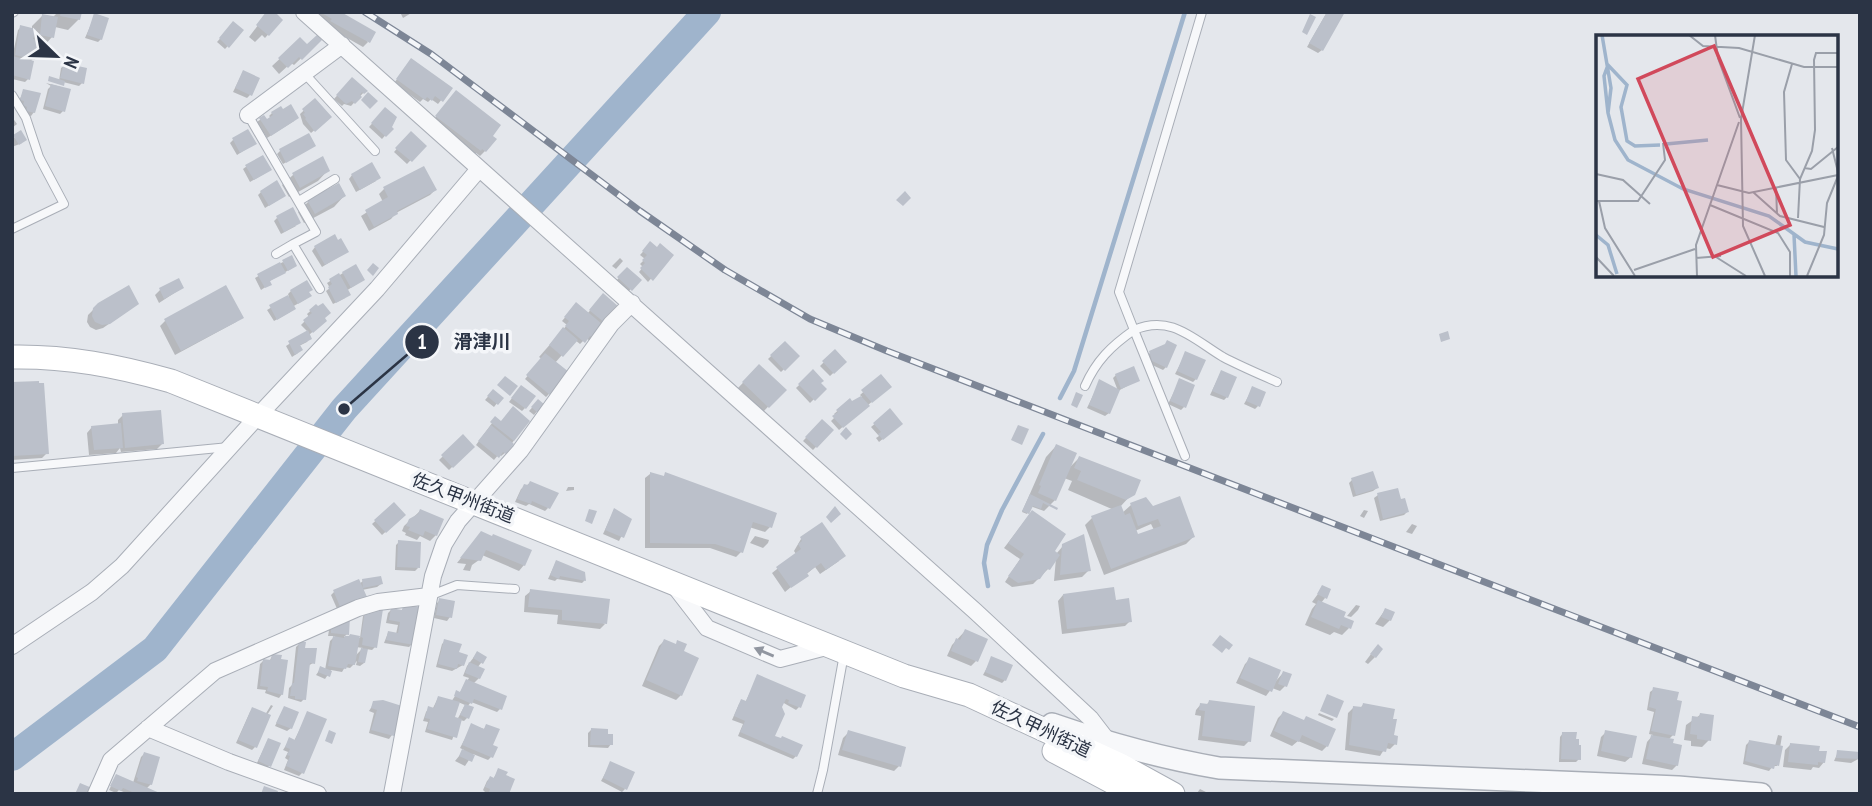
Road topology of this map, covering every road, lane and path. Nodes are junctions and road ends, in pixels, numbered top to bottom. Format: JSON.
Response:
{"nodes":[{"id":1,"x":304,"y":12,"type":"edge"},
{"id":2,"x":1202,"y":12,"type":"edge"},
{"id":3,"x":342,"y":45,"type":"junction"},
{"id":4,"x":305,"y":74,"type":"junction"},
{"id":5,"x":12,"y":94,"type":"edge"},
{"id":6,"x":248,"y":115,"type":"joint"},
{"id":7,"x":375,"y":151,"type":"dead end"},
{"id":8,"x":483,"y":173,"type":"junction"},
{"id":9,"x":335,"y":179,"type":"dead end"},
{"id":10,"x":299,"y":201,"type":"junction"},
{"id":11,"x":12,"y":229,"type":"edge"},
{"id":12,"x":293,"y":244,"type":"junction"},
{"id":13,"x":276,"y":254,"type":"dead end"},
{"id":14,"x":320,"y":289,"type":"dead end"},
{"id":15,"x":632,"y":303,"type":"junction"},
{"id":16,"x":1134,"y":330,"type":"junction"},
{"id":17,"x":12,"y":357,"type":"edge"},
{"id":18,"x":1277,"y":382,"type":"dead end"},
{"id":19,"x":1085,"y":386,"type":"dead end"},
{"id":20,"x":261,"y":417,"type":"junction"},
{"id":21,"x":231,"y":447,"type":"junction"},
{"id":22,"x":1185,"y":456,"type":"dead end"},
{"id":23,"x":12,"y":468,"type":"edge"},
{"id":24,"x":476,"y":502,"type":"junction"},
{"id":25,"x":515,"y":589,"type":"dead end"},
{"id":26,"x":429,"y":596,"type":"junction"},
{"id":27,"x":12,"y":646,"type":"edge"},
{"id":28,"x":837,"y":649,"type":"junction"},
{"id":29,"x":904,"y":676,"type":"junction"},
{"id":30,"x":969,"y":695,"type":"junction"},
{"id":31,"x":148,"y":728,"type":"junction"},
{"id":32,"x":1110,"y":744,"type":"junction"},
{"id":33,"x":1067,"y":758,"type":"junction"},
{"id":34,"x":1122,"y":766,"type":"junction"},
{"id":35,"x":1219,"y":768,"type":"junction"},
{"id":36,"x":96,"y":794,"type":"edge"},
{"id":37,"x":318,"y":794,"type":"edge"},
{"id":38,"x":391,"y":794,"type":"edge"},
{"id":39,"x":817,"y":794,"type":"edge"},
{"id":40,"x":1135,"y":794,"type":"edge"},
{"id":41,"x":1173,"y":794,"type":"edge"},
{"id":42,"x":1761,"y":794,"type":"edge"}],
"edges":[{"from":1,"to":3,"type":"street"},
{"from":2,"to":16,"type":"lane"},
{"from":3,"to":4,"type":"street"},
{"from":3,"to":8,"type":"street"},
{"from":4,"to":6,"type":"street"},
{"from":4,"to":7,"type":"lane"},
{"from":5,"to":11,"type":"lane"},
{"from":6,"to":10,"type":"lane"},
{"from":8,"to":15,"type":"street"},
{"from":8,"to":20,"type":"street"},
{"from":9,"to":10,"type":"lane"},
{"from":10,"to":12,"type":"lane"},
{"from":12,"to":13,"type":"lane"},
{"from":12,"to":14,"type":"lane"},
{"from":15,"to":24,"type":"street"},
{"from":15,"to":32,"type":"street"},
{"from":16,"to":18,"type":"lane"},
{"from":16,"to":19,"type":"lane"},
{"from":16,"to":22,"type":"lane"},
{"from":17,"to":20,"type":"main road","name":"佐久甲州街道"},
{"from":20,"to":21,"type":"street"},
{"from":20,"to":24,"type":"main road","name":"佐久甲州街道"},
{"from":21,"to":23,"type":"lane"},
{"from":21,"to":27,"type":"street"},
{"from":24,"to":26,"type":"street"},
{"from":24,"to":28,"type":"main road","name":"佐久甲州街道"},
{"from":25,"to":26,"type":"lane"},
{"from":26,"to":31,"type":"street"},
{"from":26,"to":38,"type":"street"},
{"from":28,"to":29,"type":"main road","name":"佐久甲州街道"},
{"from":28,"to":39,"type":"lane"},
{"from":29,"to":30,"type":"main road","name":"佐久甲州街道"},
{"from":29,"to":33,"type":"main road","name":"佐久甲州街道"},
{"from":30,"to":32,"type":"street"},
{"from":30,"to":34,"type":"main road","name":"佐久甲州街道"},
{"from":31,"to":36,"type":"street"},
{"from":31,"to":37,"type":"street"},
{"from":32,"to":35,"type":"street"},
{"from":33,"to":34,"type":"street"},
{"from":33,"to":40,"type":"main road","name":"佐久甲州街道"},
{"from":34,"to":35,"type":"street"},
{"from":34,"to":41,"type":"main road","name":"佐久甲州街道"},
{"from":35,"to":42,"type":"street"}]}
